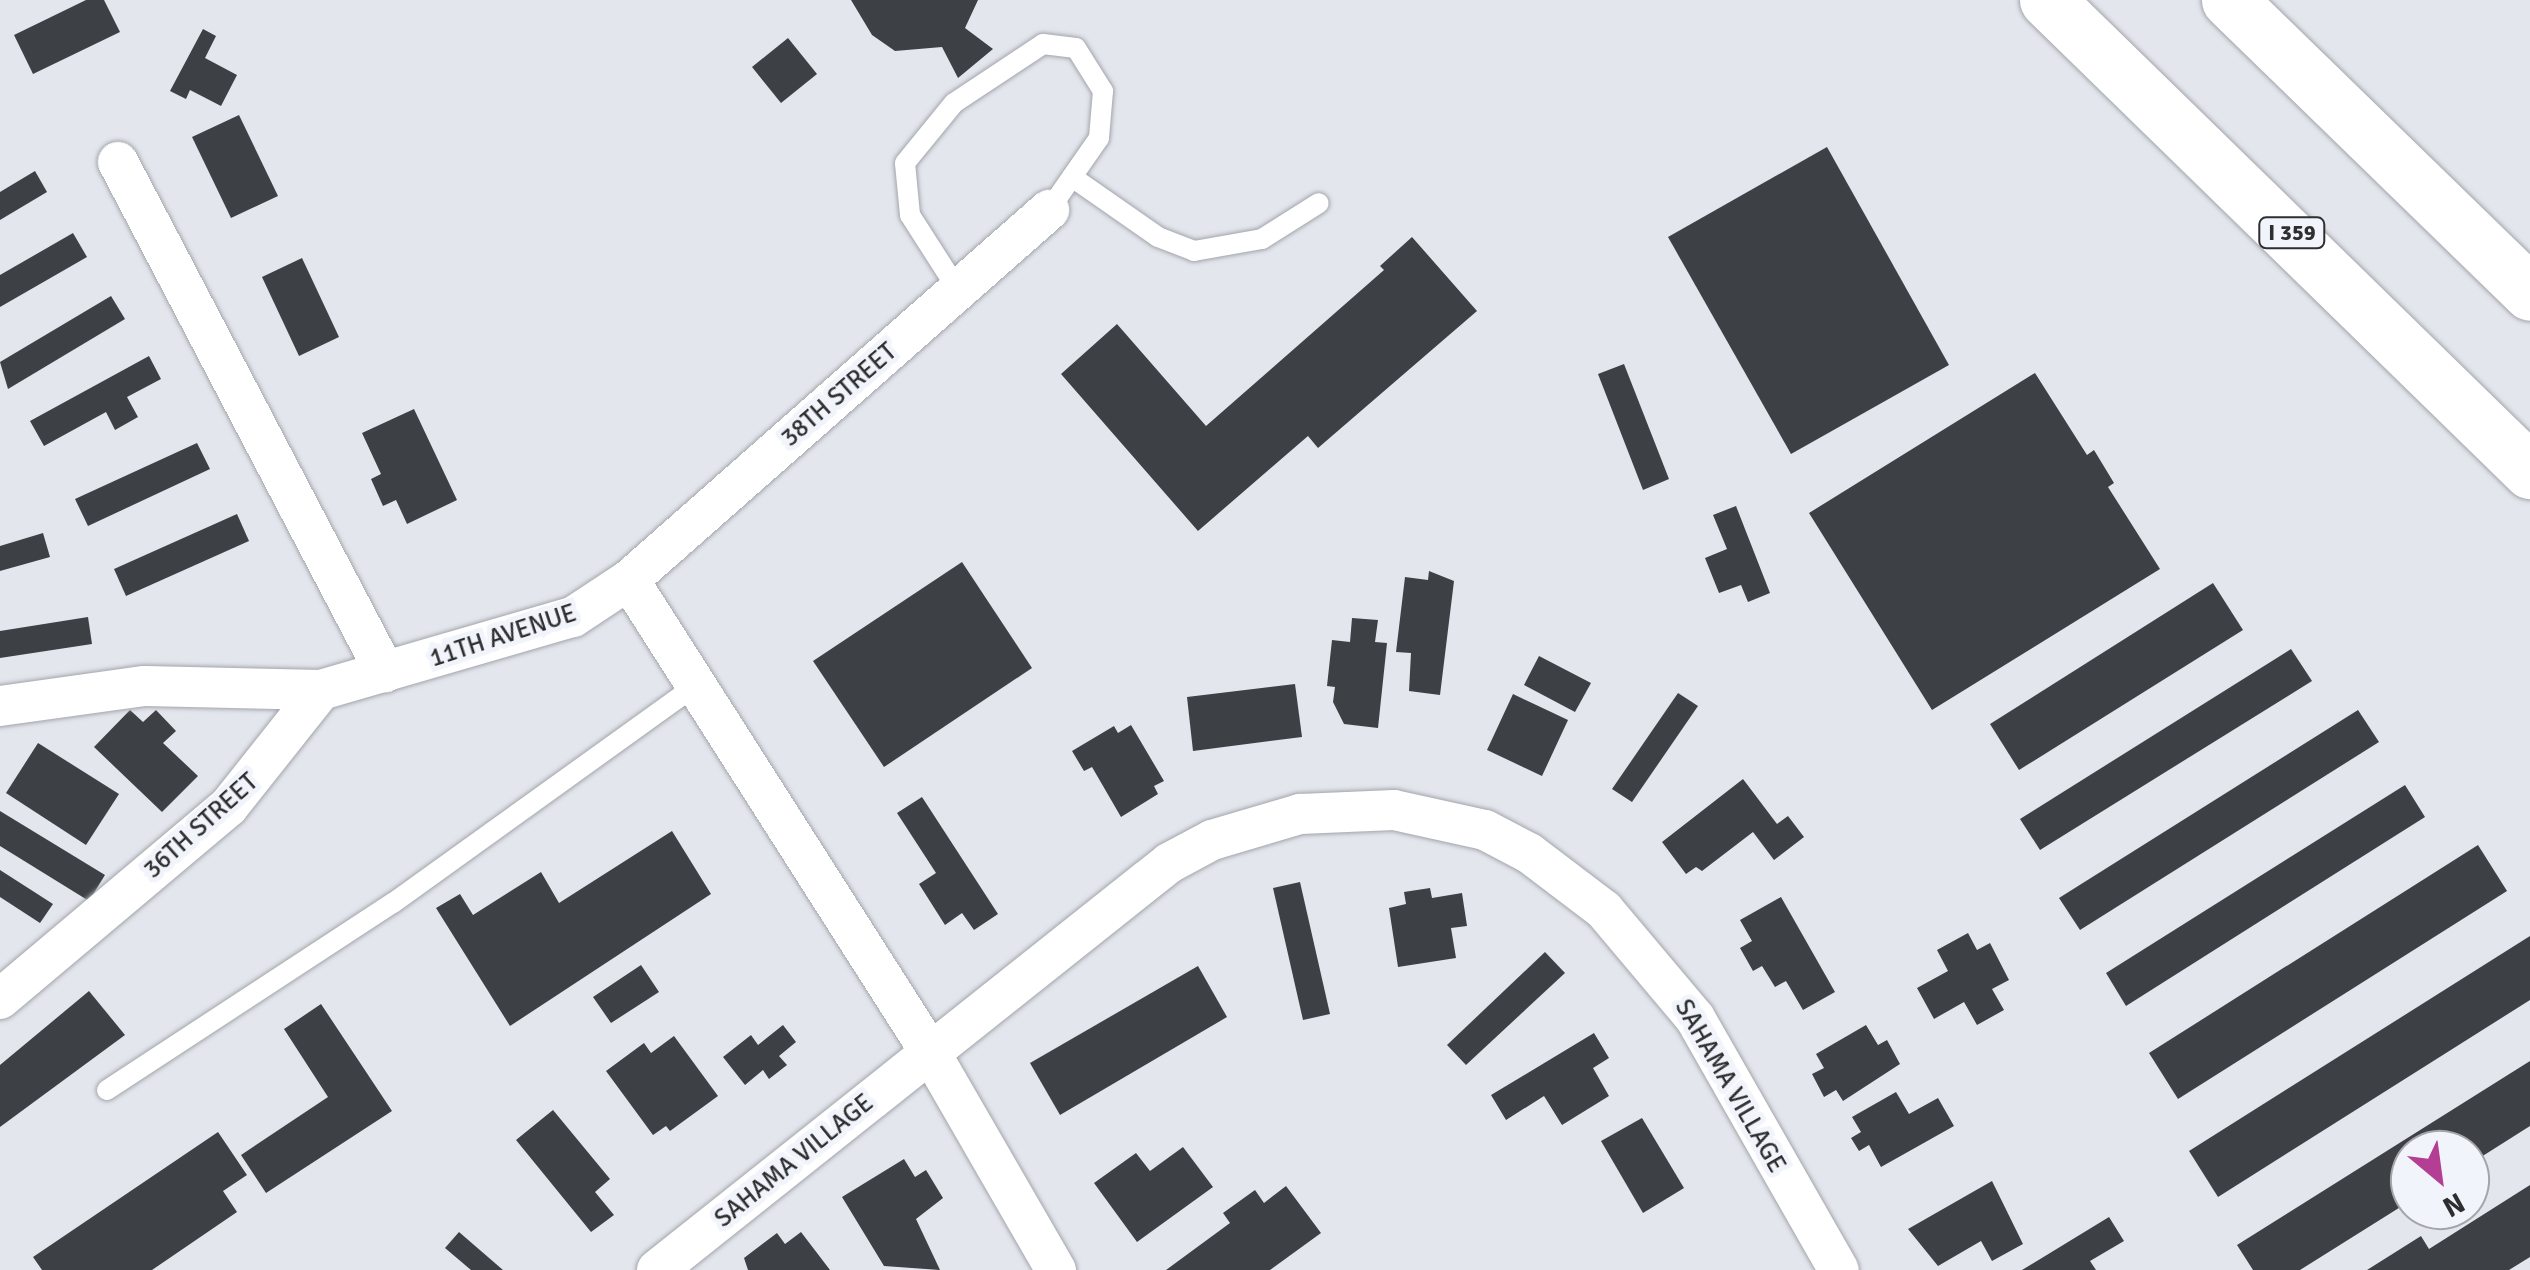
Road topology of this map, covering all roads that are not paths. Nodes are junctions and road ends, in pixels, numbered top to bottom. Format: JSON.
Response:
{"nodes":[{"id":1,"x":2048,"y":0,"type":"edge"},
{"id":2,"x":2229,"y":0,"type":"edge"},
{"id":3,"x":118,"y":162,"type":"dead end"},
{"id":4,"x":1072,"y":177,"type":"junction"},
{"id":5,"x":1319,"y":204,"type":"dead end"},
{"id":6,"x":1048,"y":210,"type":"joint"},
{"id":7,"x":958,"y":290,"type":"junction"},
{"id":8,"x":2530,"y":293,"type":"edge"},
{"id":9,"x":2530,"y":471,"type":"edge"},
{"id":10,"x":630,"y":580,"type":"junction"},
{"id":11,"x":385,"y":672,"type":"junction"},
{"id":12,"x":696,"y":686,"type":"junction"},
{"id":13,"x":321,"y":690,"type":"junction"},
{"id":14,"x":0,"y":706,"type":"edge"},
{"id":15,"x":0,"y":999,"type":"edge"},
{"id":16,"x":930,"y":1052,"type":"junction"},
{"id":17,"x":108,"y":1090,"type":"dead end"},
{"id":18,"x":657,"y":1270,"type":"edge"},
{"id":19,"x":1056,"y":1270,"type":"edge"},
{"id":20,"x":1839,"y":1270,"type":"edge"}],
"edges":[{"from":1,"to":9,"type":"highway","number":"I 359"},
{"from":2,"to":8,"type":"highway"},
{"from":3,"to":11,"type":"street"},
{"from":4,"to":5,"type":"lane"},
{"from":4,"to":6,"type":"lane"},
{"from":4,"to":7,"type":"lane"},
{"from":6,"to":7,"type":"street","name":"38TH STREET"},
{"from":7,"to":10,"type":"street","name":"38TH STREET"},
{"from":10,"to":11,"type":"street","name":"11TH AVENUE"},
{"from":10,"to":12,"type":"street"},
{"from":11,"to":13,"type":"street","name":"11TH AVENUE"},
{"from":12,"to":16,"type":"street"},
{"from":12,"to":17,"type":"lane"},
{"from":13,"to":14,"type":"street"},
{"from":13,"to":15,"type":"street","name":"36TH STREET"},
{"from":16,"to":18,"type":"street","name":"SAHAMA VILLAGE"},
{"from":16,"to":19,"type":"street"},
{"from":16,"to":20,"type":"street","name":"SAHAMA VILLAGE"}]}
